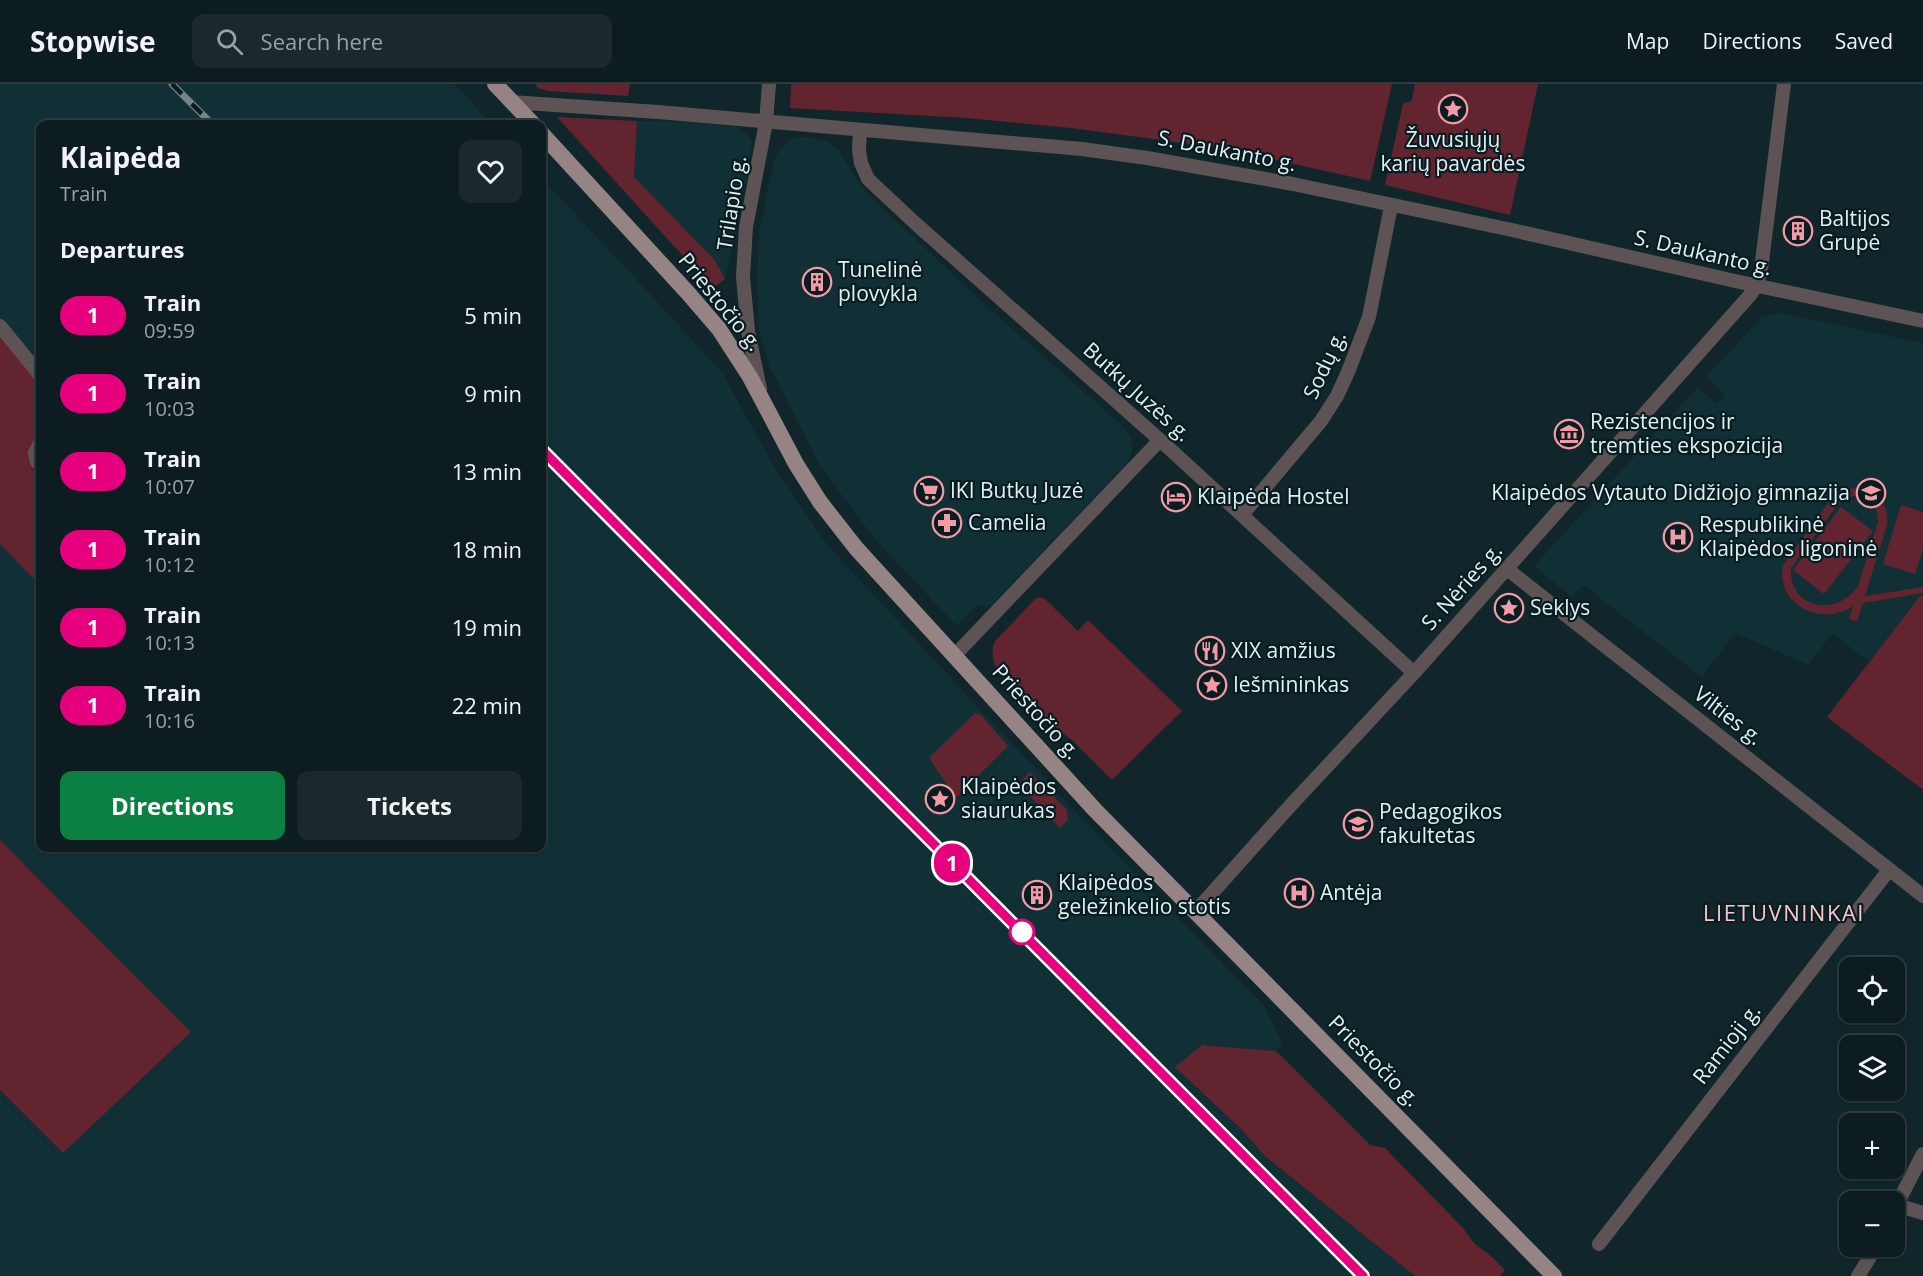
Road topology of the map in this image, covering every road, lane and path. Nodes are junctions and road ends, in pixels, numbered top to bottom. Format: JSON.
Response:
{"nodes":[{"id":1,"x":495,"y":84,"type":"edge"},
{"id":2,"x":769,"y":84,"type":"edge"},
{"id":3,"x":1784,"y":84,"type":"edge"},
{"id":4,"x":511,"y":102,"type":"junction"},
{"id":5,"x":529,"y":120,"type":"edge"},
{"id":6,"x":766,"y":122,"type":"junction"},
{"id":7,"x":860,"y":130,"type":"junction"},
{"id":8,"x":546,"y":138,"type":"edge"},
{"id":9,"x":1391,"y":206,"type":"junction"},
{"id":10,"x":1756,"y":286,"type":"junction"},
{"id":11,"x":1923,"y":321,"type":"edge"},
{"id":12,"x":0,"y":326,"type":"edge"},
{"id":13,"x":36,"y":370,"type":"edge"},
{"id":14,"x":762,"y":400,"type":"junction"},
{"id":15,"x":1160,"y":440,"type":"junction"},
{"id":16,"x":1242,"y":515,"type":"junction"},
{"id":17,"x":1507,"y":569,"type":"junction"},
{"id":18,"x":954,"y":657,"type":"junction"},
{"id":19,"x":1414,"y":673,"type":"junction"},
{"id":20,"x":1889,"y":870,"type":"junction"},
{"id":21,"x":1923,"y":896,"type":"edge"},
{"id":22,"x":1195,"y":912,"type":"junction"},
{"id":23,"x":1923,"y":1154,"type":"edge"},
{"id":24,"x":1904,"y":1191,"type":"edge"},
{"id":25,"x":1905,"y":1209,"type":"edge"},
{"id":26,"x":1923,"y":1212,"type":"edge"},
{"id":27,"x":1599,"y":1244,"type":"dead end"},
{"id":28,"x":1869,"y":1257,"type":"edge"},
{"id":29,"x":1554,"y":1276,"type":"edge"},
{"id":30,"x":1858,"y":1276,"type":"edge"}],
"edges":[{"from":1,"to":4,"type":"main road"},
{"from":2,"to":6,"type":"street","name":"Trilapio g."},
{"from":3,"to":10,"type":"street"},
{"from":4,"to":5,"type":"main road"},
{"from":4,"to":6,"type":"street","name":"S. Daukanto g."},
{"from":6,"to":7,"type":"street","name":"S. Daukanto g."},
{"from":6,"to":14,"type":"street","name":"Trilapio g."},
{"from":7,"to":9,"type":"street","name":"S. Daukanto g."},
{"from":7,"to":15,"type":"street","name":"Butkų Juzės g."},
{"from":8,"to":14,"type":"main road","name":"Priestočio g."},
{"from":9,"to":10,"type":"street","name":"S. Daukanto g."},
{"from":9,"to":16,"type":"street","name":"Sodų g."},
{"from":10,"to":11,"type":"street","name":"S. Daukanto g."},
{"from":10,"to":17,"type":"street","name":"S. Nėries g."},
{"from":12,"to":13,"type":"street"},
{"from":14,"to":18,"type":"main road","name":"Priestočio g."},
{"from":15,"to":16,"type":"street","name":"Butkų Juzės g."},
{"from":15,"to":18,"type":"street"},
{"from":16,"to":19,"type":"street","name":"Butkų Juzės g."},
{"from":17,"to":19,"type":"street","name":"S. Nėries g."},
{"from":17,"to":20,"type":"street","name":"Vilties g."},
{"from":18,"to":22,"type":"main road","name":"Priestočio g."},
{"from":19,"to":22,"type":"street","name":"S. Nėries g."},
{"from":20,"to":21,"type":"street","name":"Vilties g."},
{"from":20,"to":27,"type":"street","name":"Ramioji g."},
{"from":22,"to":29,"type":"main road","name":"Priestočio g."},
{"from":23,"to":24,"type":"street"},
{"from":25,"to":26,"type":"street"},
{"from":28,"to":30,"type":"street"}]}
